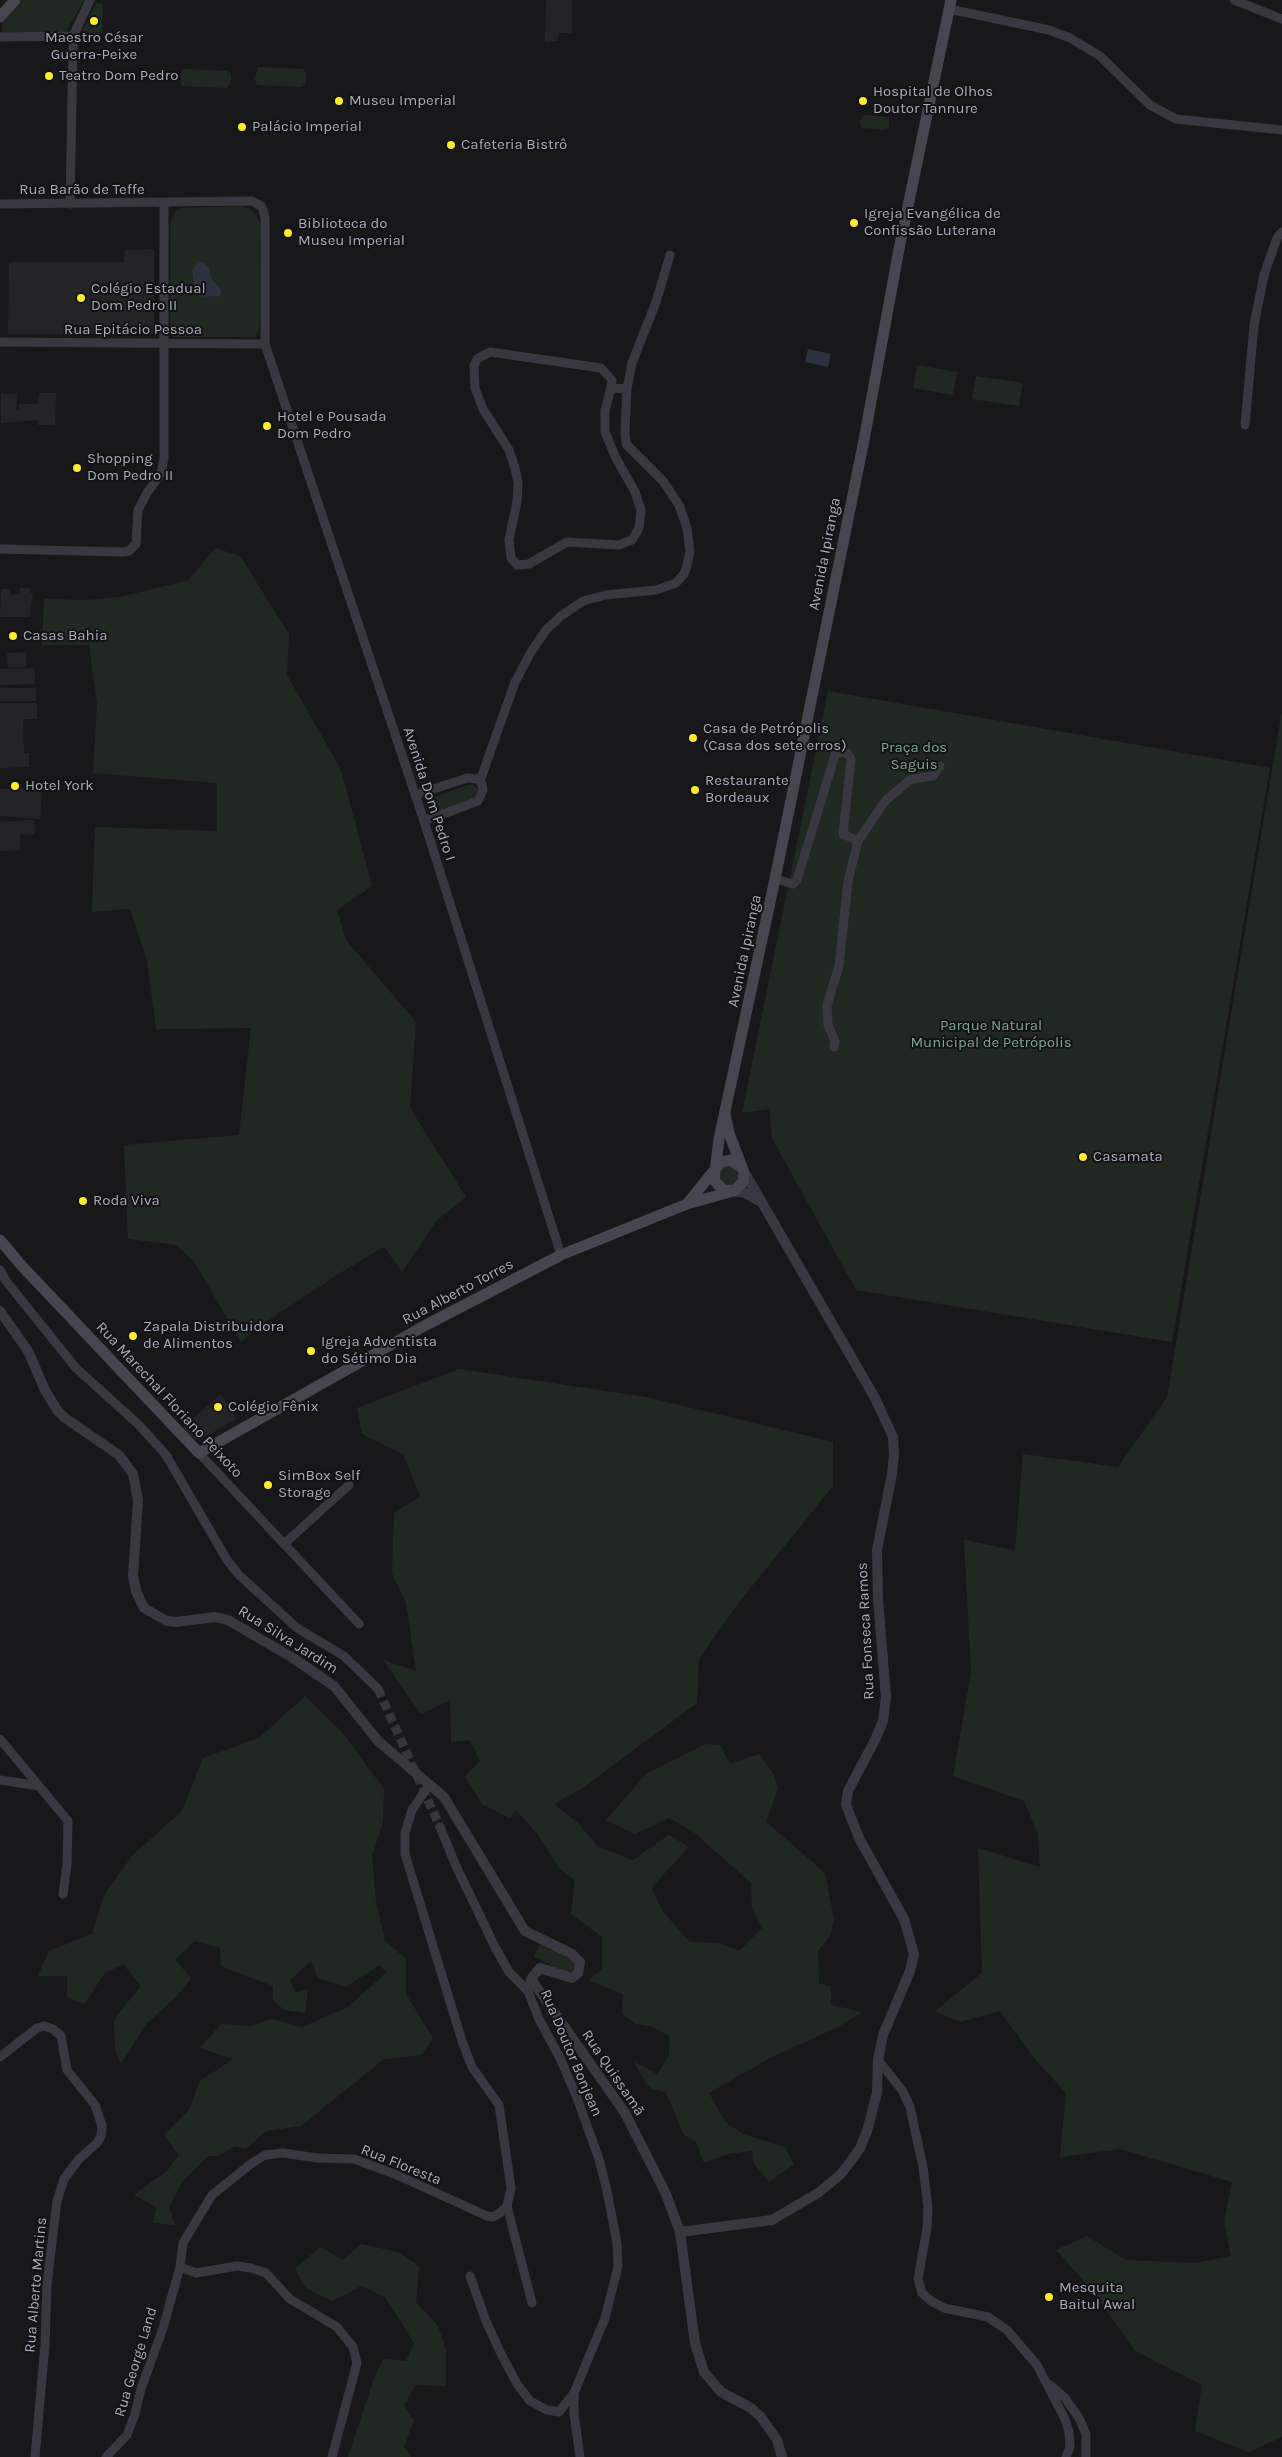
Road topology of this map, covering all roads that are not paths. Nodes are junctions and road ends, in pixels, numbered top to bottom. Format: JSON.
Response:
{"nodes":[{"id":1,"x":15,"y":0,"type":"edge"},
{"id":2,"x":90,"y":0,"type":"edge"},
{"id":3,"x":1234,"y":0,"type":"edge"},
{"id":4,"x":950,"y":5,"type":"edge"},
{"id":5,"x":0,"y":17,"type":"edge"},
{"id":6,"x":1282,"y":18,"type":"edge"},
{"id":7,"x":74,"y":36,"type":"junction"},
{"id":8,"x":0,"y":37,"type":"edge"},
{"id":9,"x":1282,"y":130,"type":"edge"},
{"id":10,"x":0,"y":204,"type":"edge"},
{"id":11,"x":70,"y":204,"type":"junction"},
{"id":12,"x":164,"y":204,"type":"junction"},
{"id":13,"x":1282,"y":232,"type":"edge"},
{"id":14,"x":670,"y":255,"type":"dead end"},
{"id":15,"x":0,"y":342,"type":"edge"},
{"id":16,"x":164,"y":344,"type":"junction"},
{"id":17,"x":266,"y":344,"type":"junction"},
{"id":18,"x":611,"y":388,"type":"junction"},
{"id":19,"x":627,"y":389,"type":"junction"},
{"id":20,"x":1244,"y":425,"type":"dead end"},
{"id":21,"x":0,"y":548,"type":"edge"},
{"id":22,"x":940,"y":766,"type":"dead end"},
{"id":23,"x":480,"y":781,"type":"junction"},
{"id":24,"x":415,"y":795,"type":"junction"},
{"id":25,"x":424,"y":821,"type":"junction"},
{"id":26,"x":858,"y":841,"type":"junction"},
{"id":27,"x":776,"y":879,"type":"junction"},
{"id":28,"x":834,"y":1047,"type":"dead end"},
{"id":29,"x":725,"y":1114,"type":"junction"},
{"id":30,"x":742,"y":1168,"type":"junction"},
{"id":31,"x":714,"y":1170,"type":"junction"},
{"id":32,"x":734,"y":1191,"type":"junction"},
{"id":33,"x":687,"y":1204,"type":"junction"},
{"id":34,"x":764,"y":1204,"type":"junction"},
{"id":35,"x":0,"y":1240,"type":"edge"},
{"id":36,"x":561,"y":1255,"type":"junction"},
{"id":37,"x":0,"y":1270,"type":"edge"},
{"id":38,"x":0,"y":1310,"type":"edge"},
{"id":39,"x":199,"y":1453,"type":"junction"},
{"id":40,"x":349,"y":1485,"type":"dead end"},
{"id":41,"x":284,"y":1544,"type":"junction"},
{"id":42,"x":359,"y":1624,"type":"dead end"},
{"id":43,"x":378,"y":1689,"type":"tunnel mouth"},
{"id":44,"x":0,"y":1738,"type":"edge"},
{"id":45,"x":0,"y":1780,"type":"edge"},
{"id":46,"x":429,"y":1785,"type":"junction"},
{"id":47,"x":39,"y":1786,"type":"junction"},
{"id":48,"x":440,"y":1827,"type":"tunnel mouth"},
{"id":49,"x":63,"y":1894,"type":"dead end"},
{"id":50,"x":531,"y":1979,"type":"junction"},
{"id":51,"x":528,"y":1991,"type":"junction"},
{"id":52,"x":0,"y":2057,"type":"edge"},
{"id":53,"x":878,"y":2060,"type":"junction"},
{"id":54,"x":507,"y":2206,"type":"junction"},
{"id":55,"x":680,"y":2232,"type":"junction"},
{"id":56,"x":180,"y":2267,"type":"junction"},
{"id":57,"x":470,"y":2276,"type":"dead end"},
{"id":58,"x":532,"y":2303,"type":"dead end"},
{"id":59,"x":1046,"y":2382,"type":"junction"},
{"id":60,"x":574,"y":2393,"type":"junction"},
{"id":61,"x":35,"y":2457,"type":"edge"},
{"id":62,"x":106,"y":2457,"type":"edge"},
{"id":63,"x":332,"y":2457,"type":"edge"},
{"id":64,"x":580,"y":2457,"type":"edge"},
{"id":65,"x":782,"y":2457,"type":"edge"},
{"id":66,"x":1066,"y":2457,"type":"edge"},
{"id":67,"x":1086,"y":2457,"type":"edge"}],
"edges":[{"from":1,"to":5,"type":"main road"},
{"from":2,"to":7,"type":"street"},
{"from":3,"to":6,"type":"street"},
{"from":4,"to":9,"type":"street"},
{"from":4,"to":27,"type":"main road","name":"Avenida Ipiranga"},
{"from":7,"to":8,"type":"street"},
{"from":7,"to":11,"type":"street"},
{"from":10,"to":11,"type":"street","name":"Rua Barão de Teffe"},
{"from":11,"to":12,"type":"street","name":"Rua Barão de Teffe"},
{"from":12,"to":16,"type":"street"},
{"from":12,"to":17,"type":"street","name":"Rua Barão de Teffe"},
{"from":13,"to":20,"type":"street"},
{"from":14,"to":19,"type":"street"},
{"from":15,"to":16,"type":"street","name":"Rua Epitácio Pessoa"},
{"from":16,"to":17,"type":"street","name":"Rua Epitácio Pessoa"},
{"from":16,"to":21,"type":"street"},
{"from":17,"to":24,"type":"street","name":"Avenida Dom Pedro I"},
{"from":18,"to":18,"type":"street"},
{"from":18,"to":19,"type":"street"},
{"from":19,"to":23,"type":"street"},
{"from":22,"to":26,"type":"street"},
{"from":23,"to":24,"type":"street"},
{"from":23,"to":25,"type":"street"},
{"from":24,"to":25,"type":"street","name":"Avenida Dom Pedro I"},
{"from":25,"to":36,"type":"street","name":"Avenida Dom Pedro I"},
{"from":26,"to":27,"type":"street"},
{"from":26,"to":28,"type":"street"},
{"from":27,"to":29,"type":"main road","name":"Avenida Ipiranga"},
{"from":29,"to":30,"type":"main road","name":"Avenida Ipiranga"},
{"from":29,"to":31,"type":"main road","name":"Avenida Ipiranga"},
{"from":30,"to":31,"type":"main road"},
{"from":30,"to":32,"type":"main road"},
{"from":30,"to":34,"type":"street","name":"Rua Fonseca Ramos"},
{"from":31,"to":32,"type":"main road"},
{"from":31,"to":33,"type":"main road","name":"Rua Alberto Torres"},
{"from":32,"to":33,"type":"main road","name":"Rua Alberto Torres"},
{"from":32,"to":34,"type":"street"},
{"from":33,"to":36,"type":"main road","name":"Rua Alberto Torres"},
{"from":34,"to":53,"type":"street","name":"Rua Fonseca Ramos"},
{"from":35,"to":39,"type":"main road","name":"Rua Marechal Floriano Peixoto"},
{"from":36,"to":39,"type":"main road","name":"Rua Alberto Torres"},
{"from":37,"to":43,"type":"street"},
{"from":38,"to":46,"type":"street","name":"Rua Silva Jardim"},
{"from":39,"to":41,"type":"street","name":"Rua Marechal Floriano Peixoto"},
{"from":40,"to":41,"type":"street"},
{"from":41,"to":42,"type":"street","name":"Rua Marechal Floriano Peixoto"},
{"from":44,"to":47,"type":"street"},
{"from":45,"to":47,"type":"street"},
{"from":46,"to":50,"type":"street"},
{"from":46,"to":54,"type":"street"},
{"from":47,"to":49,"type":"street"},
{"from":48,"to":51,"type":"street"},
{"from":50,"to":51,"type":"street","name":"Rua Doutor Bonjean"},
{"from":50,"to":55,"type":"street","name":"Rua Quissamã"},
{"from":51,"to":60,"type":"street","name":"Rua Doutor Bonjean"},
{"from":52,"to":61,"type":"street","name":"Rua Alberto Martins"},
{"from":53,"to":55,"type":"street","name":"Rua Fonseca Ramos"},
{"from":53,"to":59,"type":"street"},
{"from":54,"to":56,"type":"street","name":"Rua Floresta"},
{"from":54,"to":58,"type":"street"},
{"from":55,"to":65,"type":"street","name":"Rua Quissamã"},
{"from":56,"to":62,"type":"street","name":"Rua George Land"},
{"from":56,"to":63,"type":"street"},
{"from":57,"to":60,"type":"street"},
{"from":59,"to":66,"type":"street"},
{"from":59,"to":67,"type":"street"},
{"from":60,"to":64,"type":"street","name":"Rua Doutor Bonjean"}]}
